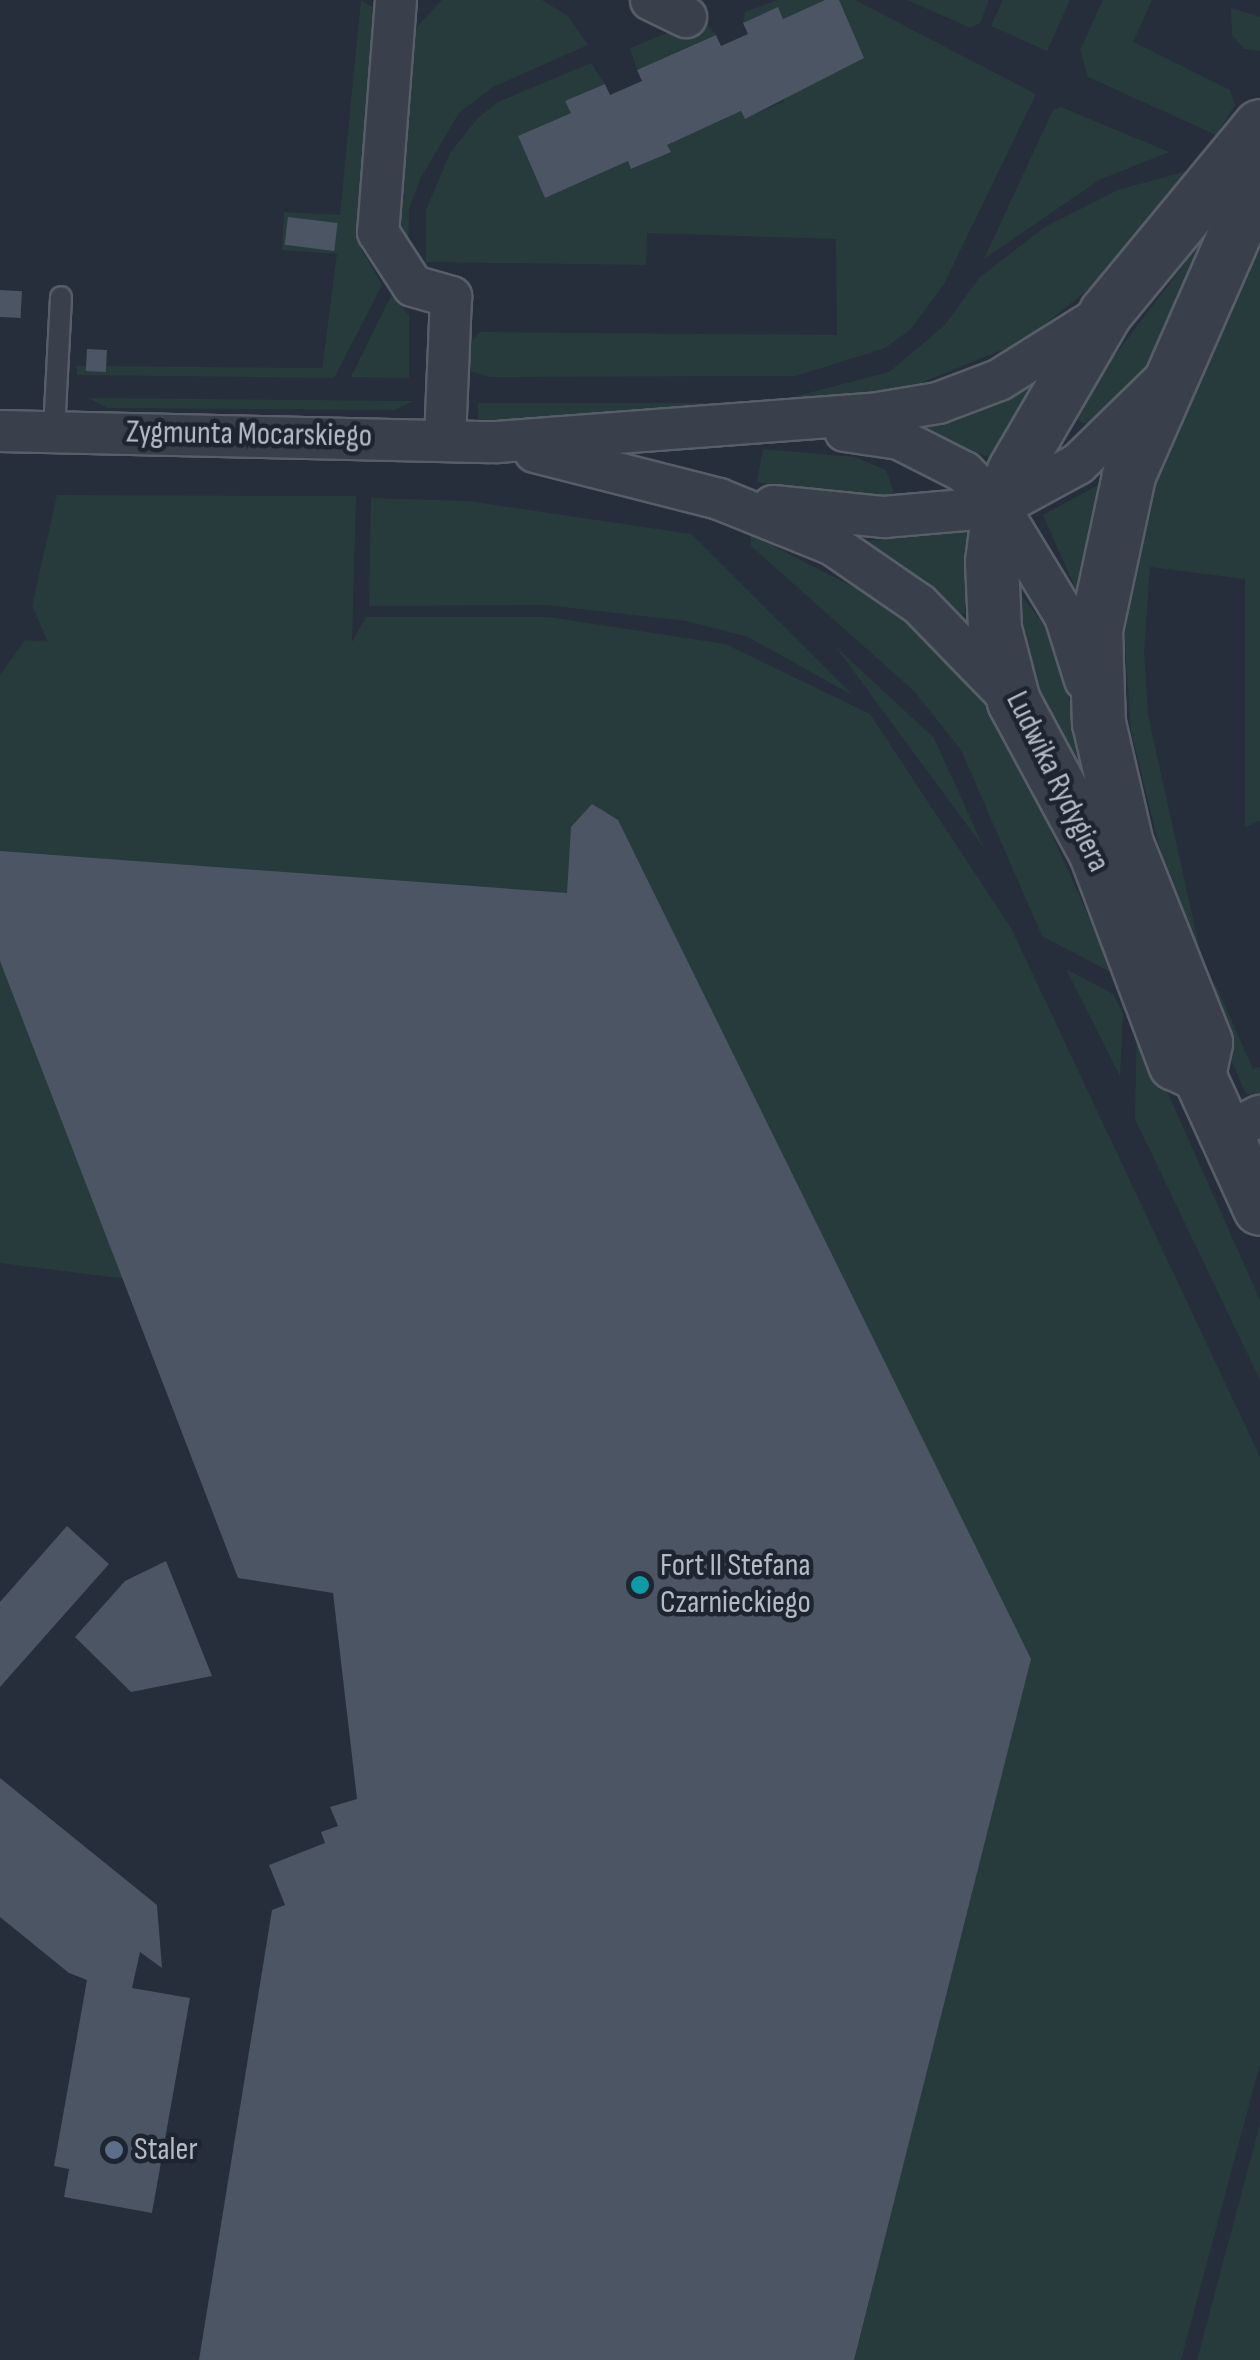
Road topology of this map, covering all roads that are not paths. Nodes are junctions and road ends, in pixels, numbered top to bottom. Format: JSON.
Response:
{"nodes":[{"id":1,"x":396,"y":0,"type":"edge"},
{"id":2,"x":1260,"y":126,"type":"edge"},
{"id":3,"x":1260,"y":178,"type":"edge"},
{"id":4,"x":60,"y":297,"type":"dead end"},
{"id":5,"x":1106,"y":313,"type":"junction"},
{"id":6,"x":1174,"y":369,"type":"junction"},
{"id":7,"x":771,"y":423,"type":"junction"},
{"id":8,"x":0,"y":431,"type":"edge"},
{"id":9,"x":54,"y":431,"type":"junction"},
{"id":10,"x":445,"y":440,"type":"junction"},
{"id":11,"x":497,"y":442,"type":"junction"},
{"id":12,"x":719,"y":498,"type":"junction"},
{"id":13,"x":999,"y":508,"type":"junction"},
{"id":14,"x":1014,"y":702,"type":"junction"},
{"id":15,"x":1099,"y":723,"type":"junction"},
{"id":16,"x":1198,"y":1076,"type":"junction"},
{"id":17,"x":1243,"y":1124,"type":"edge"},
{"id":18,"x":1260,"y":1209,"type":"edge"}],
"edges":[{"from":1,"to":10,"type":"street"},
{"from":2,"to":5,"type":"street","name":"Ludwika Rydygiera"},
{"from":3,"to":6,"type":"street","name":"Ludwika Rydygiera"},
{"from":4,"to":9,"type":"lane"},
{"from":5,"to":7,"type":"street","name":"Zygmunta Mocarskiego"},
{"from":5,"to":13,"type":"street","name":"Ludwika Rydygiera"},
{"from":6,"to":13,"type":"street","name":"Zygmunta Mocarskiego"},
{"from":6,"to":15,"type":"street","name":"Ludwika Rydygiera"},
{"from":7,"to":11,"type":"street","name":"Zygmunta Mocarskiego"},
{"from":7,"to":13,"type":"street","name":"Zygmunta Mocarskiego"},
{"from":8,"to":9,"type":"street","name":"Zygmunta Mocarskiego"},
{"from":9,"to":10,"type":"street","name":"Zygmunta Mocarskiego"},
{"from":10,"to":11,"type":"street","name":"Zygmunta Mocarskiego"},
{"from":11,"to":12,"type":"street","name":"Zygmunta Mocarskiego"},
{"from":12,"to":13,"type":"street","name":"Zygmunta Mocarskiego"},
{"from":12,"to":14,"type":"street","name":"Zygmunta Mocarskiego"},
{"from":13,"to":14,"type":"street","name":"Ludwika Rydygiera"},
{"from":13,"to":15,"type":"street","name":"Zygmunta Mocarskiego"},
{"from":14,"to":16,"type":"street","name":"Ludwika Rydygiera"},
{"from":15,"to":16,"type":"street","name":"Ludwika Rydygiera"},
{"from":16,"to":17,"type":"street","name":"Ludwika Rydygiera"},
{"from":17,"to":18,"type":"street","name":"Ludwika Rydygiera"}]}
